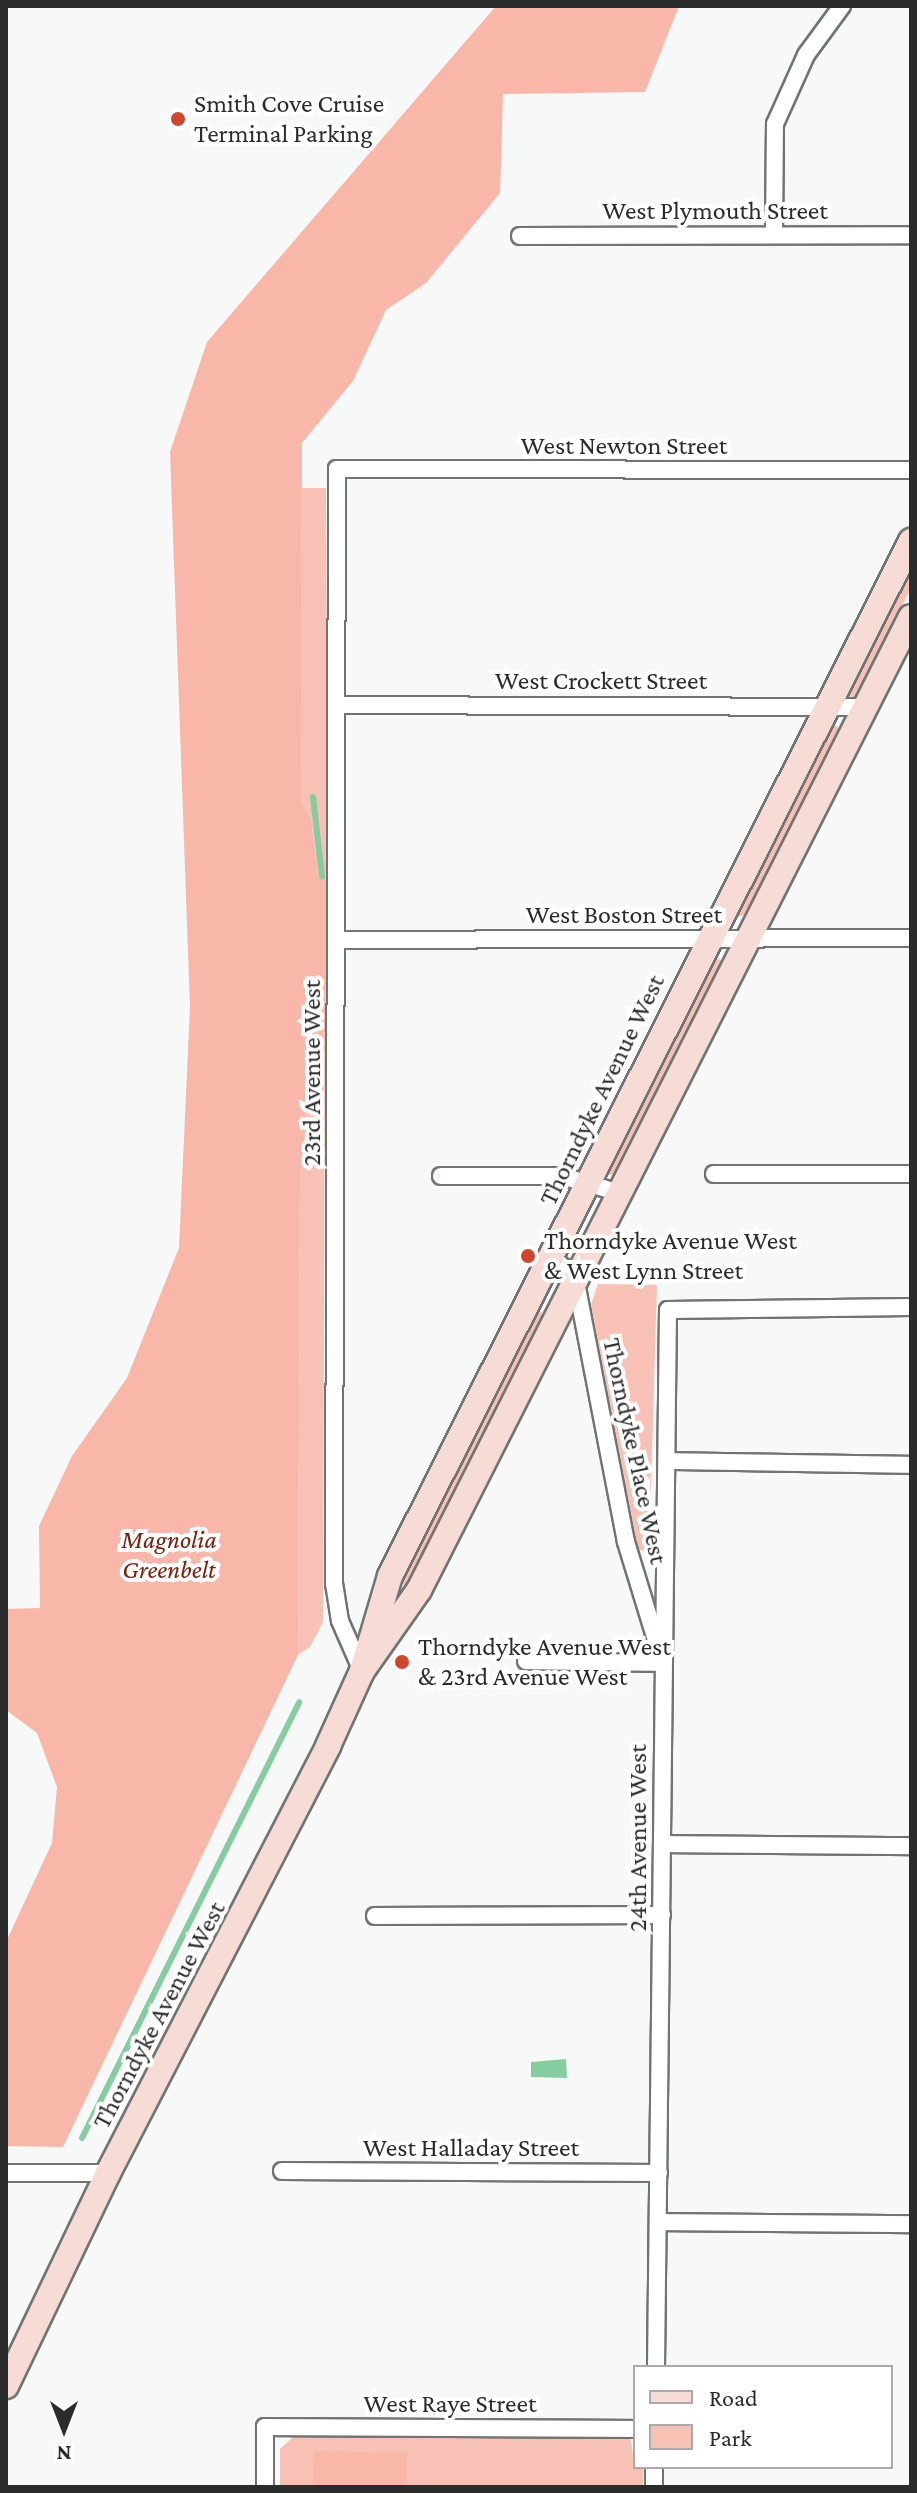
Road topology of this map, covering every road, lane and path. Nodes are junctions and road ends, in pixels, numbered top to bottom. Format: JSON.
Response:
{"nodes":[{"id":1,"x":842,"y":6,"type":"edge"},
{"id":2,"x":774,"y":235,"type":"junction"},
{"id":3,"x":911,"y":235,"type":"edge"},
{"id":4,"x":520,"y":236,"type":"dead end"},
{"id":5,"x":337,"y":469,"type":"joint"},
{"id":6,"x":911,"y":470,"type":"edge"},
{"id":7,"x":911,"y":541,"type":"edge"},
{"id":8,"x":911,"y":617,"type":"edge"},
{"id":9,"x":337,"y":705,"type":"junction"},
{"id":10,"x":827,"y":707,"type":"junction"},
{"id":11,"x":865,"y":707,"type":"junction"},
{"id":12,"x":709,"y":938,"type":"junction"},
{"id":13,"x":749,"y":938,"type":"junction"},
{"id":14,"x":911,"y":938,"type":"edge"},
{"id":15,"x":336,"y":940,"type":"junction"},
{"id":16,"x":714,"y":1174,"type":"dead end"},
{"id":17,"x":911,"y":1174,"type":"edge"},
{"id":18,"x":441,"y":1176,"type":"dead end"},
{"id":19,"x":587,"y":1184,"type":"junction"},
{"id":20,"x":620,"y":1193,"type":"junction"},
{"id":21,"x":551,"y":1256,"type":"junction"},
{"id":22,"x":575,"y":1278,"type":"junction"},
{"id":23,"x":911,"y":1307,"type":"edge"},
{"id":24,"x":667,"y":1461,"type":"junction"},
{"id":25,"x":911,"y":1465,"type":"edge"},
{"id":26,"x":526,"y":1661,"type":"dead end"},
{"id":27,"x":663,"y":1663,"type":"junction"},
{"id":28,"x":362,"y":1671,"type":"junction"},
{"id":29,"x":663,"y":1844,"type":"junction"},
{"id":30,"x":911,"y":1846,"type":"edge"},
{"id":31,"x":662,"y":1915,"type":"junction"},
{"id":32,"x":375,"y":1916,"type":"dead end"},
{"id":33,"x":282,"y":2171,"type":"dead end"},
{"id":34,"x":6,"y":2173,"type":"edge"},
{"id":35,"x":108,"y":2173,"type":"junction"},
{"id":36,"x":659,"y":2173,"type":"junction"},
{"id":37,"x":659,"y":2222,"type":"junction"},
{"id":38,"x":911,"y":2224,"type":"edge"},
{"id":39,"x":656,"y":2365,"type":"edge"},
{"id":40,"x":6,"y":2386,"type":"edge"},
{"id":41,"x":633,"y":2429,"type":"edge"},
{"id":42,"x":265,"y":2487,"type":"edge"}],
"edges":[{"from":1,"to":2,"type":"street"},
{"from":2,"to":3,"type":"street","name":"West Plymouth Street"},
{"from":2,"to":4,"type":"street","name":"West Plymouth Street"},
{"from":5,"to":6,"type":"street","name":"West Newton Street"},
{"from":5,"to":9,"type":"street","name":"23rd Avenue West"},
{"from":7,"to":10,"type":"main road","name":"Thorndyke Avenue West"},
{"from":8,"to":11,"type":"main road","name":"Thorndyke Avenue West"},
{"from":9,"to":10,"type":"street","name":"West Crockett Street"},
{"from":9,"to":15,"type":"street","name":"23rd Avenue West"},
{"from":10,"to":11,"type":"street","name":"West Crockett Street"},
{"from":10,"to":12,"type":"main road","name":"Thorndyke Avenue West"},
{"from":11,"to":13,"type":"main road","name":"Thorndyke Avenue West"},
{"from":12,"to":13,"type":"street","name":"West Boston Street"},
{"from":12,"to":15,"type":"street","name":"West Boston Street"},
{"from":12,"to":19,"type":"main road","name":"Thorndyke Avenue West"},
{"from":13,"to":14,"type":"street","name":"West Boston Street"},
{"from":13,"to":20,"type":"main road","name":"Thorndyke Avenue West"},
{"from":15,"to":28,"type":"street","name":"23rd Avenue West"},
{"from":16,"to":17,"type":"street"},
{"from":18,"to":19,"type":"street"},
{"from":19,"to":20,"type":"street"},
{"from":19,"to":21,"type":"main road","name":"Thorndyke Avenue West"},
{"from":20,"to":22,"type":"main road","name":"Thorndyke Avenue West"},
{"from":21,"to":22,"type":"street"},
{"from":21,"to":28,"type":"main road","name":"Thorndyke Avenue West"},
{"from":22,"to":27,"type":"street","name":"Thorndyke Place West"},
{"from":22,"to":28,"type":"main road","name":"Thorndyke Avenue West"},
{"from":23,"to":24,"type":"street","name":"24th Avenue West"},
{"from":24,"to":25,"type":"street"},
{"from":24,"to":27,"type":"street","name":"24th Avenue West"},
{"from":26,"to":27,"type":"street"},
{"from":27,"to":29,"type":"street","name":"24th Avenue West"},
{"from":28,"to":35,"type":"main road","name":"Thorndyke Avenue West"},
{"from":29,"to":30,"type":"street"},
{"from":29,"to":31,"type":"street","name":"24th Avenue West"},
{"from":31,"to":32,"type":"street"},
{"from":31,"to":36,"type":"street","name":"24th Avenue West"},
{"from":33,"to":36,"type":"street","name":"West Halladay Street"},
{"from":34,"to":35,"type":"street"},
{"from":35,"to":40,"type":"main road","name":"Thorndyke Avenue West"},
{"from":36,"to":37,"type":"street","name":"24th Avenue West"},
{"from":37,"to":38,"type":"street"},
{"from":37,"to":39,"type":"street","name":"24th Avenue West"},
{"from":41,"to":42,"type":"street","name":"West Raye Street"}]}
